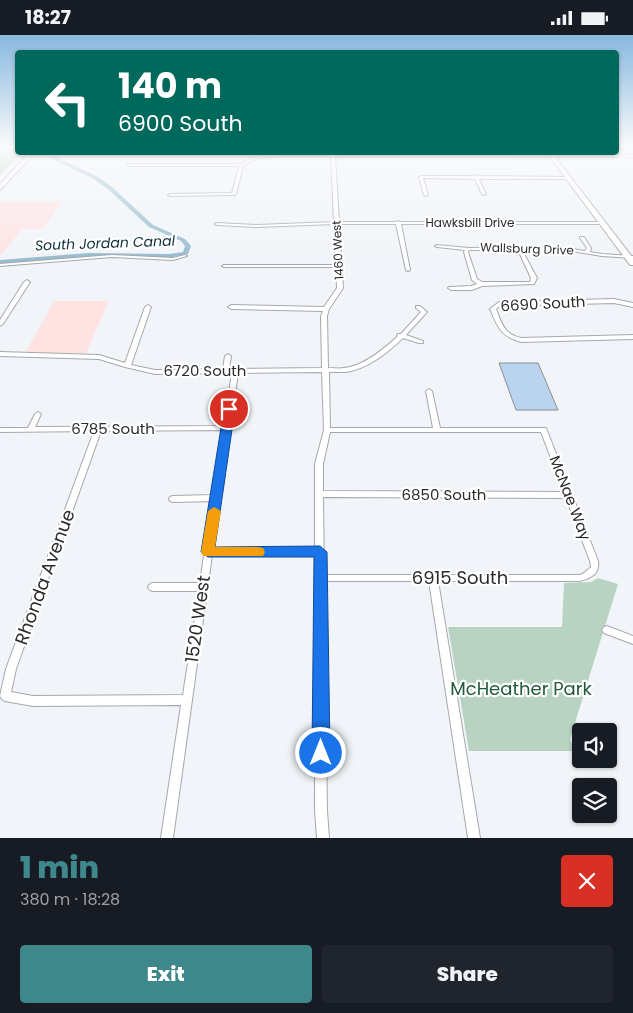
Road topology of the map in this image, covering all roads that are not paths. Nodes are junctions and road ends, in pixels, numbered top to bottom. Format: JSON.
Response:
{"nodes":[{"id":1,"x":237,"y":183,"type":"edge"},
{"id":2,"x":335,"y":183,"type":"edge"},
{"id":3,"x":423,"y":183,"type":"edge"},
{"id":4,"x":479,"y":183,"type":"edge"},
{"id":5,"x":574,"y":183,"type":"edge"},
{"id":6,"x":484,"y":194,"type":"dead end"},
{"id":7,"x":170,"y":195,"type":"dead end"},
{"id":8,"x":426,"y":195,"type":"dead end"},
{"id":9,"x":337,"y":223,"type":"junction"},
{"id":10,"x":398,"y":223,"type":"junction"},
{"id":11,"x":602,"y":223,"type":"junction"},
{"id":12,"x":217,"y":224,"type":"dead end"},
{"id":13,"x":582,"y":238,"type":"dead end"},
{"id":14,"x":437,"y":246,"type":"dead end"},
{"id":15,"x":519,"y":247,"type":"junction"},
{"id":16,"x":468,"y":249,"type":"junction"},
{"id":17,"x":587,"y":252,"type":"junction"},
{"id":18,"x":185,"y":256,"type":"dead end"},
{"id":19,"x":631,"y":256,"type":"edge"},
{"id":20,"x":633,"y":263,"type":"edge"},
{"id":21,"x":0,"y":265,"type":"edge"},
{"id":22,"x":224,"y":266,"type":"dead end"},
{"id":23,"x":339,"y":266,"type":"junction"},
{"id":24,"x":408,"y":270,"type":"dead end"},
{"id":25,"x":27,"y":283,"type":"dead end"},
{"id":26,"x":480,"y":284,"type":"junction"},
{"id":27,"x":451,"y":288,"type":"dead end"},
{"id":28,"x":633,"y":305,"type":"edge"},
{"id":29,"x":148,"y":307,"type":"dead end"},
{"id":30,"x":231,"y":307,"type":"dead end"},
{"id":31,"x":418,"y":307,"type":"dead end"},
{"id":32,"x":326,"y":309,"type":"junction"},
{"id":33,"x":0,"y":324,"type":"edge"},
{"id":34,"x":400,"y":335,"type":"junction"},
{"id":35,"x":633,"y":337,"type":"edge"},
{"id":36,"x":421,"y":342,"type":"dead end"},
{"id":37,"x":0,"y":354,"type":"edge"},
{"id":38,"x":228,"y":356,"type":"dead end"},
{"id":39,"x":127,"y":365,"type":"junction"},
{"id":40,"x":230,"y":371,"type":"junction"},
{"id":41,"x":325,"y":371,"type":"junction"},
{"id":42,"x":429,"y":391,"type":"dead end"},
{"id":43,"x":38,"y":415,"type":"dead end"},
{"id":44,"x":0,"y":429,"type":"edge"},
{"id":45,"x":31,"y":429,"type":"junction"},
{"id":46,"x":98,"y":429,"type":"junction"},
{"id":47,"x":226,"y":429,"type":"junction"},
{"id":48,"x":327,"y":430,"type":"junction"},
{"id":49,"x":437,"y":430,"type":"junction"},
{"id":50,"x":320,"y":495,"type":"junction"},
{"id":51,"x":569,"y":495,"type":"junction"},
{"id":52,"x":216,"y":498,"type":"junction"},
{"id":53,"x":173,"y":499,"type":"dead end"},
{"id":54,"x":208,"y":552,"type":"junction"},
{"id":55,"x":320,"y":552,"type":"junction"},
{"id":56,"x":595,"y":568,"type":"joint"},
{"id":57,"x":321,"y":579,"type":"junction"},
{"id":58,"x":433,"y":579,"type":"junction"},
{"id":59,"x":152,"y":587,"type":"dead end"},
{"id":60,"x":203,"y":587,"type":"junction"},
{"id":61,"x":607,"y":630,"type":"dead end"},
{"id":62,"x":633,"y":640,"type":"edge"},
{"id":63,"x":187,"y":700,"type":"junction"},
{"id":64,"x":167,"y":838,"type":"edge"},
{"id":65,"x":323,"y":838,"type":"edge"},
{"id":66,"x":474,"y":838,"type":"edge"}],
"edges":[{"from":1,"to":7,"type":"street"},
{"from":2,"to":9,"type":"street","name":"1460 West"},
{"from":3,"to":8,"type":"street"},
{"from":4,"to":6,"type":"street"},
{"from":5,"to":11,"type":"street"},
{"from":9,"to":10,"type":"street","name":"Hawksbill Drive"},
{"from":9,"to":12,"type":"street","name":"Hawksbill Drive"},
{"from":9,"to":23,"type":"street","name":"1460 West"},
{"from":10,"to":11,"type":"street","name":"Hawksbill Drive"},
{"from":10,"to":24,"type":"street"},
{"from":11,"to":19,"type":"street"},
{"from":13,"to":17,"type":"street","name":"Wallsburg Drive"},
{"from":14,"to":16,"type":"street","name":"Wallsburg Drive"},
{"from":15,"to":16,"type":"street","name":"Wallsburg Drive"},
{"from":15,"to":17,"type":"street","name":"Wallsburg Drive"},
{"from":15,"to":26,"type":"street"},
{"from":16,"to":26,"type":"street","name":"Wallsburg Drive"},
{"from":17,"to":19,"type":"street","name":"Wallsburg Drive"},
{"from":18,"to":21,"type":"street"},
{"from":19,"to":20,"type":"street"},
{"from":22,"to":23,"type":"street"},
{"from":23,"to":32,"type":"street","name":"1460 West"},
{"from":25,"to":33,"type":"street"},
{"from":26,"to":27,"type":"street"},
{"from":28,"to":35,"type":"street","name":"6690 South"},
{"from":29,"to":39,"type":"street"},
{"from":30,"to":32,"type":"street"},
{"from":31,"to":34,"type":"street","name":"6720 South"},
{"from":32,"to":41,"type":"street"},
{"from":34,"to":36,"type":"street"},
{"from":34,"to":41,"type":"street","name":"6720 South"},
{"from":37,"to":39,"type":"street","name":"6720 South"},
{"from":38,"to":40,"type":"street","name":"1520 West"},
{"from":39,"to":40,"type":"street","name":"6720 South"},
{"from":40,"to":41,"type":"street","name":"6720 South"},
{"from":40,"to":47,"type":"street","name":"1520 West"},
{"from":41,"to":48,"type":"street"},
{"from":42,"to":49,"type":"street"},
{"from":43,"to":45,"type":"street"},
{"from":44,"to":45,"type":"street","name":"6785 South"},
{"from":45,"to":46,"type":"street","name":"6785 South"},
{"from":46,"to":47,"type":"street","name":"6785 South"},
{"from":46,"to":63,"type":"street","name":"Rhonda Avenue"},
{"from":47,"to":52,"type":"street","name":"1520 West"},
{"from":48,"to":49,"type":"street"},
{"from":48,"to":50,"type":"street"},
{"from":49,"to":51,"type":"street","name":"McNae Way"},
{"from":50,"to":51,"type":"street","name":"6850 South"},
{"from":50,"to":55,"type":"street"},
{"from":51,"to":56,"type":"street","name":"McNae Way"},
{"from":52,"to":53,"type":"street"},
{"from":52,"to":54,"type":"street","name":"1520 West"},
{"from":54,"to":55,"type":"street"},
{"from":54,"to":60,"type":"street","name":"1520 West"},
{"from":55,"to":57,"type":"street"},
{"from":56,"to":58,"type":"street","name":"6915 South"},
{"from":57,"to":58,"type":"street","name":"6915 South"},
{"from":57,"to":65,"type":"street"},
{"from":58,"to":66,"type":"street"},
{"from":59,"to":60,"type":"street"},
{"from":60,"to":63,"type":"street","name":"1520 West"},
{"from":61,"to":62,"type":"street"},
{"from":63,"to":64,"type":"street","name":"1520 West"}]}
